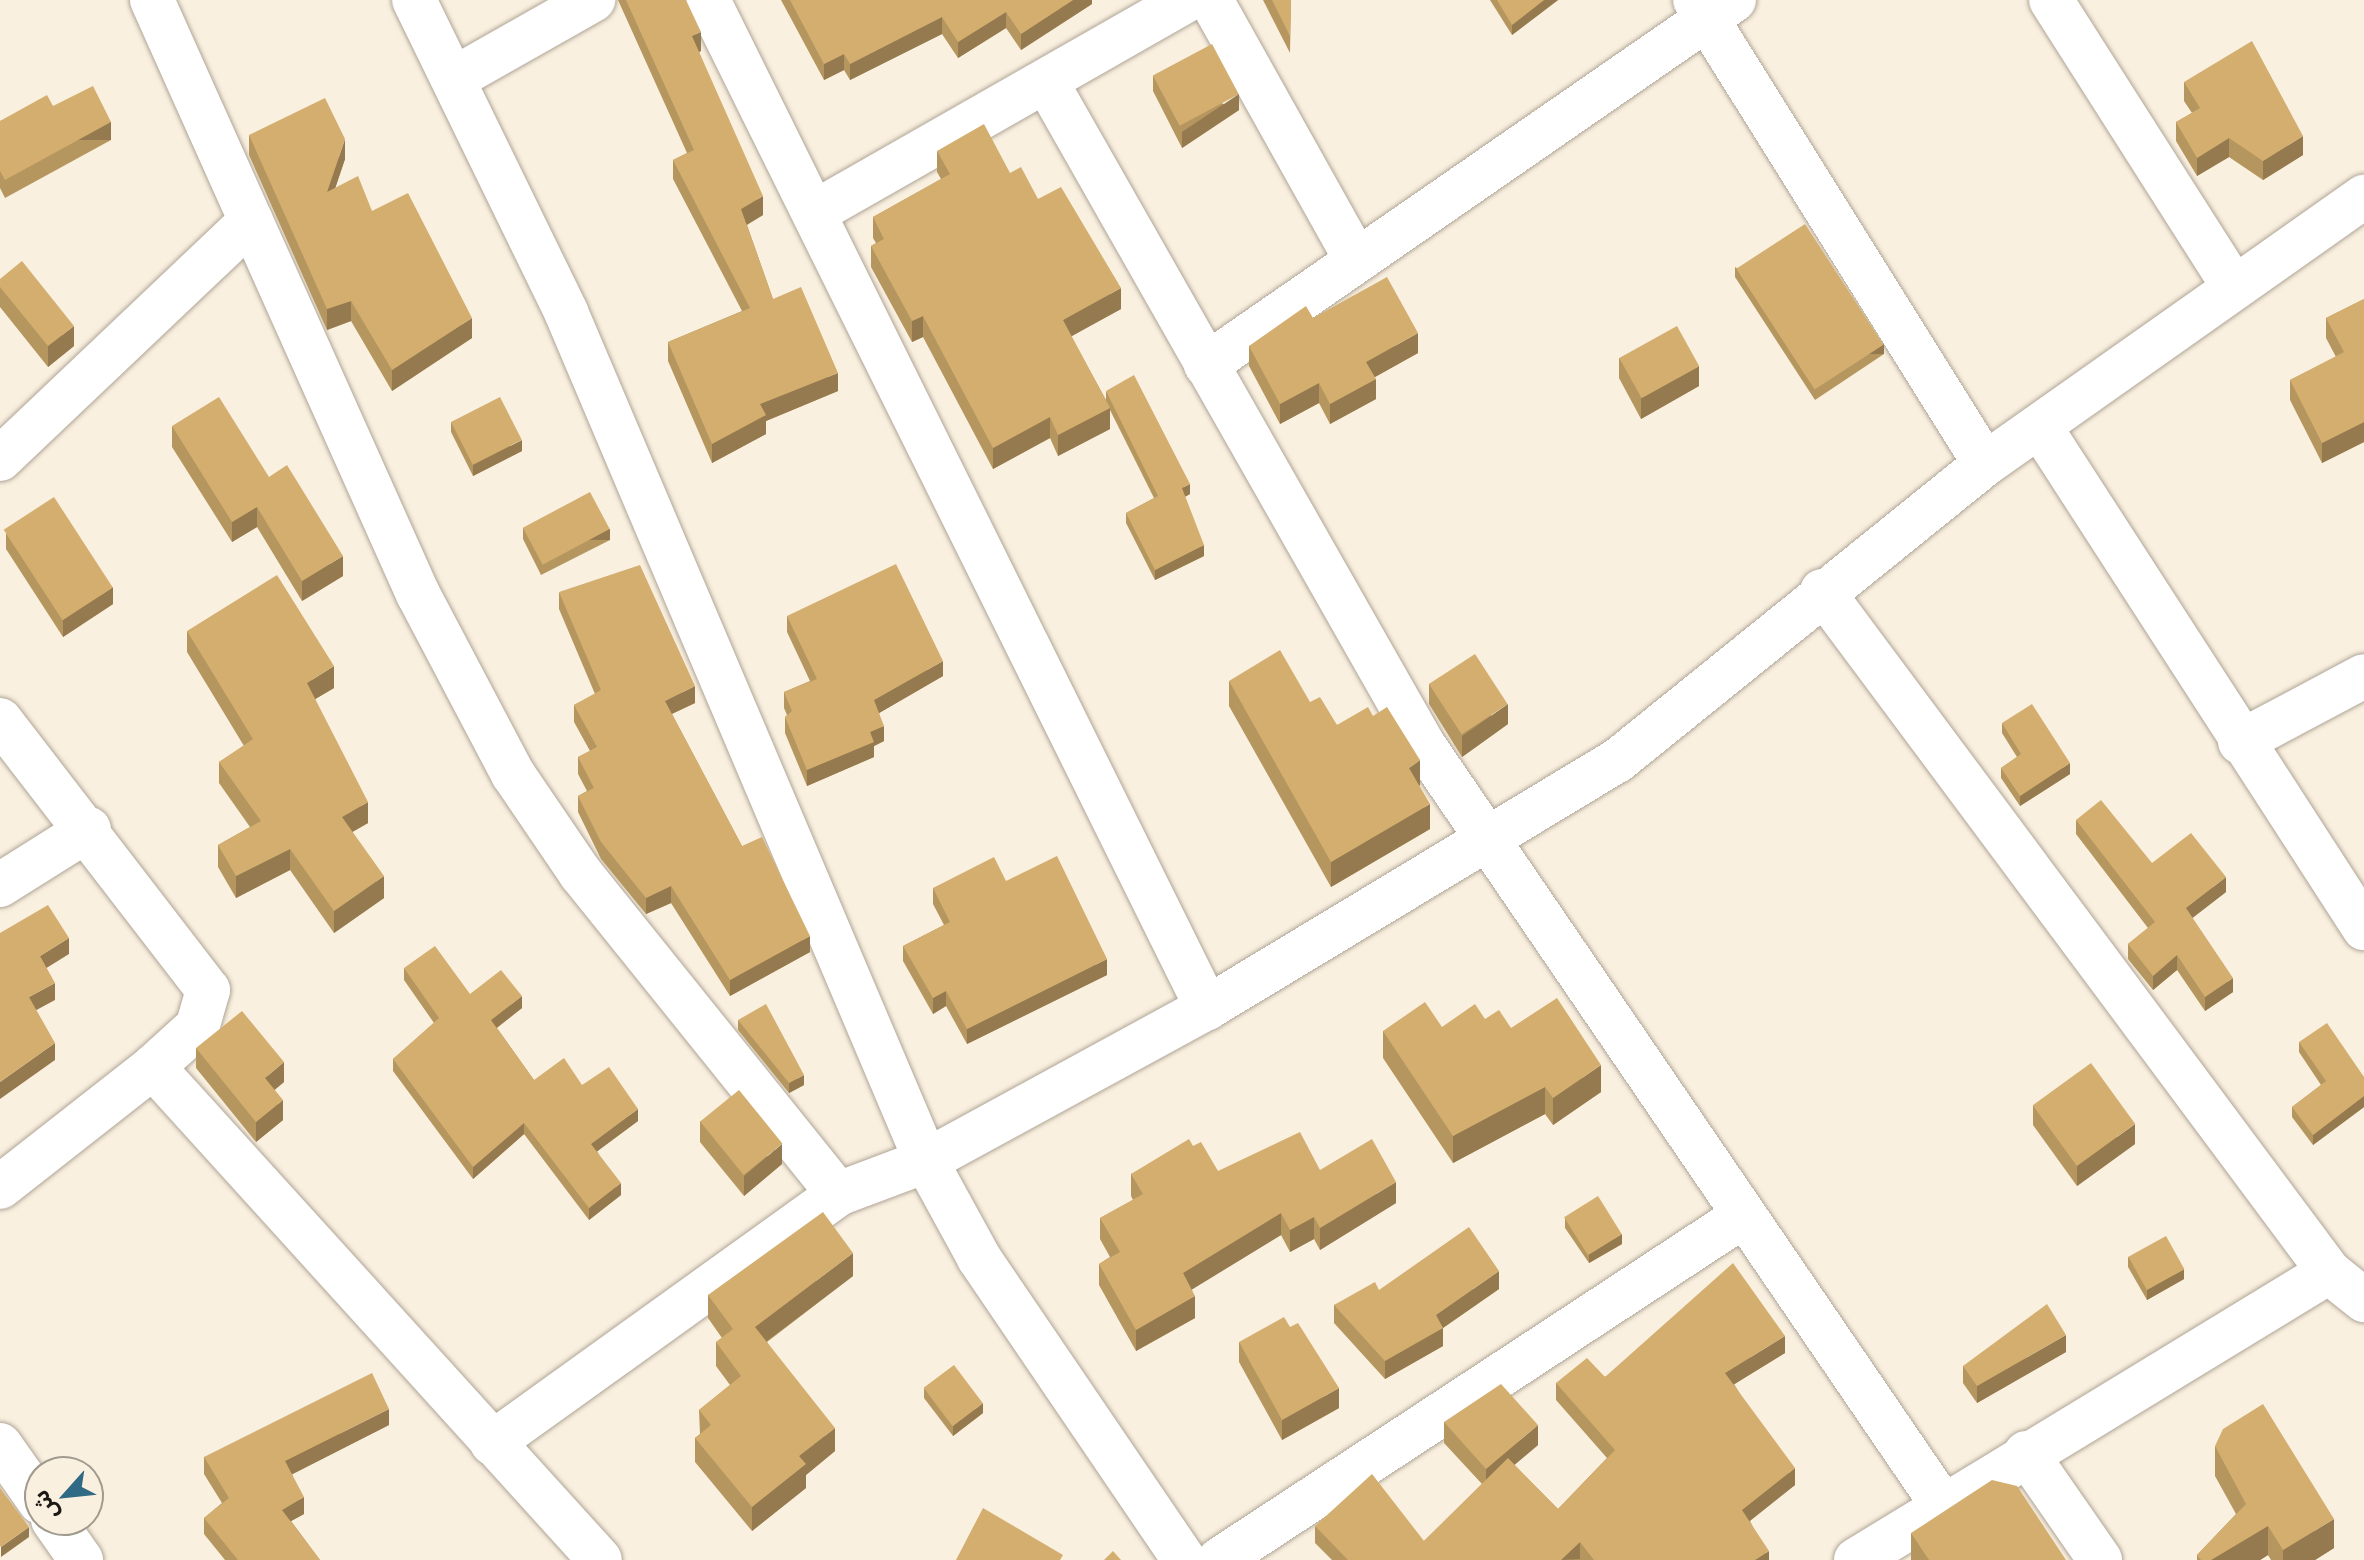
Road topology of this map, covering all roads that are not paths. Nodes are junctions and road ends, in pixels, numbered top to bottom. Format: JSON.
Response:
{"nodes":[{"id":1,"x":152,"y":0,"type":"edge"},
{"id":2,"x":414,"y":0,"type":"edge"},
{"id":3,"x":593,"y":0,"type":"edge"},
{"id":4,"x":708,"y":0,"type":"edge"},
{"id":5,"x":1187,"y":0,"type":"edge"},
{"id":6,"x":1211,"y":0,"type":"edge"},
{"id":7,"x":2051,"y":0,"type":"edge"},
{"id":8,"x":1713,"y":7,"type":"edge"},
{"id":9,"x":455,"y":78,"type":"junction"},
{"id":10,"x":1047,"y":83,"type":"junction"},
{"id":11,"x":2364,"y":197,"type":"edge"},
{"id":12,"x":817,"y":211,"type":"junction"},
{"id":13,"x":251,"y":221,"type":"junction"},
{"id":14,"x":1356,"y":259,"type":"junction"},
{"id":15,"x":2234,"y":287,"type":"junction"},
{"id":16,"x":1206,"y":365,"type":"junction"},
{"id":17,"x":2040,"y":427,"type":"junction"},
{"id":18,"x":0,"y":459,"type":"edge"},
{"id":19,"x":1985,"y":464,"type":"junction"},
{"id":20,"x":1822,"y":591,"type":"junction"},
{"id":21,"x":2364,"y":676,"type":"edge"},
{"id":22,"x":0,"y":720,"type":"edge"},
{"id":23,"x":2240,"y":742,"type":"junction"},
{"id":24,"x":89,"y":829,"type":"junction"},
{"id":25,"x":1485,"y":841,"type":"junction"},
{"id":26,"x":0,"y":885,"type":"edge"},
{"id":27,"x":2364,"y":928,"type":"edge"},
{"id":28,"x":1207,"y":1008,"type":"junction"},
{"id":29,"x":153,"y":1067,"type":"junction"},
{"id":30,"x":926,"y":1161,"type":"junction"},
{"id":31,"x":0,"y":1187,"type":"edge"},
{"id":32,"x":838,"y":1194,"type":"junction"},
{"id":33,"x":1740,"y":1218,"type":"junction"},
{"id":34,"x":2329,"y":1272,"type":"junction"},
{"id":35,"x":2364,"y":1300,"type":"edge"},
{"id":36,"x":492,"y":1443,"type":"junction"},
{"id":37,"x":0,"y":1445,"type":"edge"},
{"id":38,"x":2026,"y":1453,"type":"junction"},
{"id":39,"x":24,"y":1479,"type":"edge"},
{"id":40,"x":1941,"y":1503,"type":"junction"},
{"id":41,"x":64,"y":1536,"type":"edge"},
{"id":42,"x":81,"y":1560,"type":"edge"},
{"id":43,"x":600,"y":1560,"type":"edge"},
{"id":44,"x":1184,"y":1560,"type":"edge"},
{"id":45,"x":1219,"y":1560,"type":"edge"},
{"id":46,"x":1856,"y":1560,"type":"edge"},
{"id":47,"x":2100,"y":1560,"type":"edge"}],
"edges":[{"from":1,"to":13,"type":"street"},
{"from":2,"to":9,"type":"street"},
{"from":3,"to":9,"type":"street"},
{"from":4,"to":12,"type":"street"},
{"from":5,"to":10,"type":"street"},
{"from":6,"to":14,"type":"street"},
{"from":7,"to":15,"type":"street"},
{"from":8,"to":14,"type":"street"},
{"from":8,"to":19,"type":"street"},
{"from":9,"to":30,"type":"street"},
{"from":10,"to":12,"type":"street"},
{"from":10,"to":16,"type":"street"},
{"from":11,"to":15,"type":"street"},
{"from":12,"to":28,"type":"street"},
{"from":13,"to":18,"type":"street"},
{"from":13,"to":32,"type":"street"},
{"from":14,"to":16,"type":"street"},
{"from":15,"to":17,"type":"street"},
{"from":16,"to":25,"type":"street"},
{"from":17,"to":19,"type":"street"},
{"from":17,"to":23,"type":"street"},
{"from":19,"to":20,"type":"street"},
{"from":20,"to":25,"type":"street"},
{"from":20,"to":34,"type":"street"},
{"from":21,"to":23,"type":"street"},
{"from":22,"to":24,"type":"street"},
{"from":23,"to":27,"type":"street"},
{"from":24,"to":26,"type":"street"},
{"from":24,"to":29,"type":"street"},
{"from":25,"to":28,"type":"street"},
{"from":25,"to":33,"type":"street"},
{"from":28,"to":30,"type":"street"},
{"from":29,"to":31,"type":"street"},
{"from":29,"to":36,"type":"street"},
{"from":30,"to":32,"type":"street"},
{"from":30,"to":44,"type":"street"},
{"from":32,"to":36,"type":"street"},
{"from":33,"to":40,"type":"street"},
{"from":33,"to":45,"type":"street"},
{"from":34,"to":35,"type":"street"},
{"from":34,"to":38,"type":"street"},
{"from":36,"to":43,"type":"street"},
{"from":37,"to":39,"type":"street"},
{"from":38,"to":40,"type":"street"},
{"from":38,"to":47,"type":"street"},
{"from":40,"to":46,"type":"street"},
{"from":41,"to":42,"type":"street"}]}
